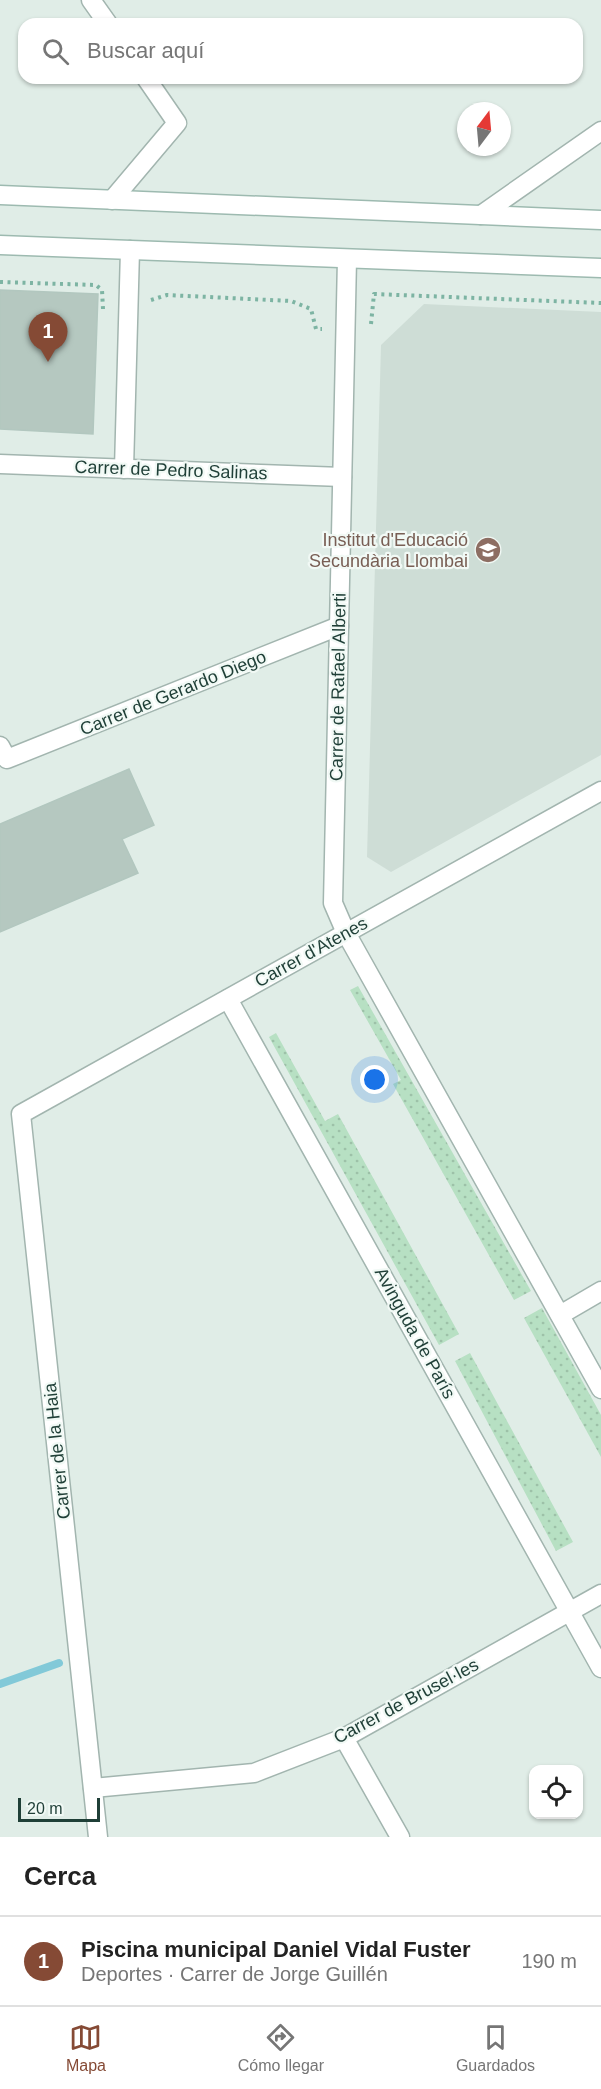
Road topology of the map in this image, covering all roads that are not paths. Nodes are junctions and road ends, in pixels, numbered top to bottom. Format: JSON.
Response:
{"nodes":[{"id":1,"x":96,"y":2,"type":"edge"},
{"id":2,"x":105,"y":18,"type":"edge"},
{"id":3,"x":150,"y":84,"type":"edge"},
{"id":4,"x":601,"y":132,"type":"edge"},
{"id":5,"x":0,"y":195,"type":"edge"},
{"id":6,"x":112,"y":200,"type":"junction"},
{"id":7,"x":481,"y":215,"type":"junction"},
{"id":8,"x":601,"y":220,"type":"edge"},
{"id":9,"x":0,"y":245,"type":"edge"},
{"id":10,"x":130,"y":250,"type":"junction"},
{"id":11,"x":347,"y":258,"type":"junction"},
{"id":12,"x":601,"y":268,"type":"edge"},
{"id":13,"x":0,"y":464,"type":"edge"},
{"id":14,"x":123,"y":468,"type":"junction"},
{"id":15,"x":342,"y":477,"type":"junction"},
{"id":16,"x":339,"y":626,"type":"junction"},
{"id":17,"x":3,"y":753,"type":"edge"},
{"id":18,"x":601,"y":791,"type":"edge"},
{"id":19,"x":346,"y":933,"type":"junction"},
{"id":20,"x":228,"y":999,"type":"junction"},
{"id":21,"x":21,"y":1114,"type":"joint"},
{"id":22,"x":601,"y":1292,"type":"edge"},
{"id":23,"x":560,"y":1315,"type":"junction"},
{"id":24,"x":601,"y":1389,"type":"edge"},
{"id":25,"x":601,"y":1594,"type":"edge"},
{"id":26,"x":569,"y":1611,"type":"junction"},
{"id":27,"x":601,"y":1668,"type":"edge"},
{"id":28,"x":344,"y":1738,"type":"junction"},
{"id":29,"x":93,"y":1788,"type":"junction"},
{"id":30,"x":98,"y":1837,"type":"edge"},
{"id":31,"x":400,"y":1837,"type":"edge"}],
"edges":[{"from":1,"to":2,"type":"street"},
{"from":3,"to":6,"type":"street"},
{"from":4,"to":7,"type":"street"},
{"from":5,"to":6,"type":"street"},
{"from":6,"to":7,"type":"street"},
{"from":7,"to":8,"type":"street"},
{"from":9,"to":10,"type":"street"},
{"from":10,"to":11,"type":"street"},
{"from":10,"to":14,"type":"street"},
{"from":11,"to":12,"type":"street"},
{"from":11,"to":15,"type":"street","name":"Carrer de Rafael Alberti"},
{"from":13,"to":14,"type":"street","name":"Carrer de Pedro Salinas"},
{"from":14,"to":15,"type":"street","name":"Carrer de Pedro Salinas"},
{"from":15,"to":16,"type":"street","name":"Carrer de Rafael Alberti"},
{"from":16,"to":17,"type":"street","name":"Carrer de Gerardo Diego"},
{"from":16,"to":19,"type":"street","name":"Carrer de Rafael Alberti"},
{"from":18,"to":19,"type":"street","name":"Carrer d'Atenes"},
{"from":19,"to":20,"type":"street","name":"Carrer d'Atenes"},
{"from":19,"to":23,"type":"street"},
{"from":20,"to":21,"type":"street","name":"Carrer d'Atenes"},
{"from":20,"to":26,"type":"street","name":"Avinguda de París"},
{"from":21,"to":29,"type":"street","name":"Carrer de la Haia"},
{"from":22,"to":23,"type":"street"},
{"from":23,"to":24,"type":"street"},
{"from":25,"to":26,"type":"street","name":"Carrer de Brusel·les"},
{"from":26,"to":27,"type":"street","name":"Avinguda de París"},
{"from":26,"to":28,"type":"street","name":"Carrer de Brusel·les"},
{"from":28,"to":29,"type":"street","name":"Carrer de Brusel·les"},
{"from":28,"to":31,"type":"street"},
{"from":29,"to":30,"type":"street"}]}
